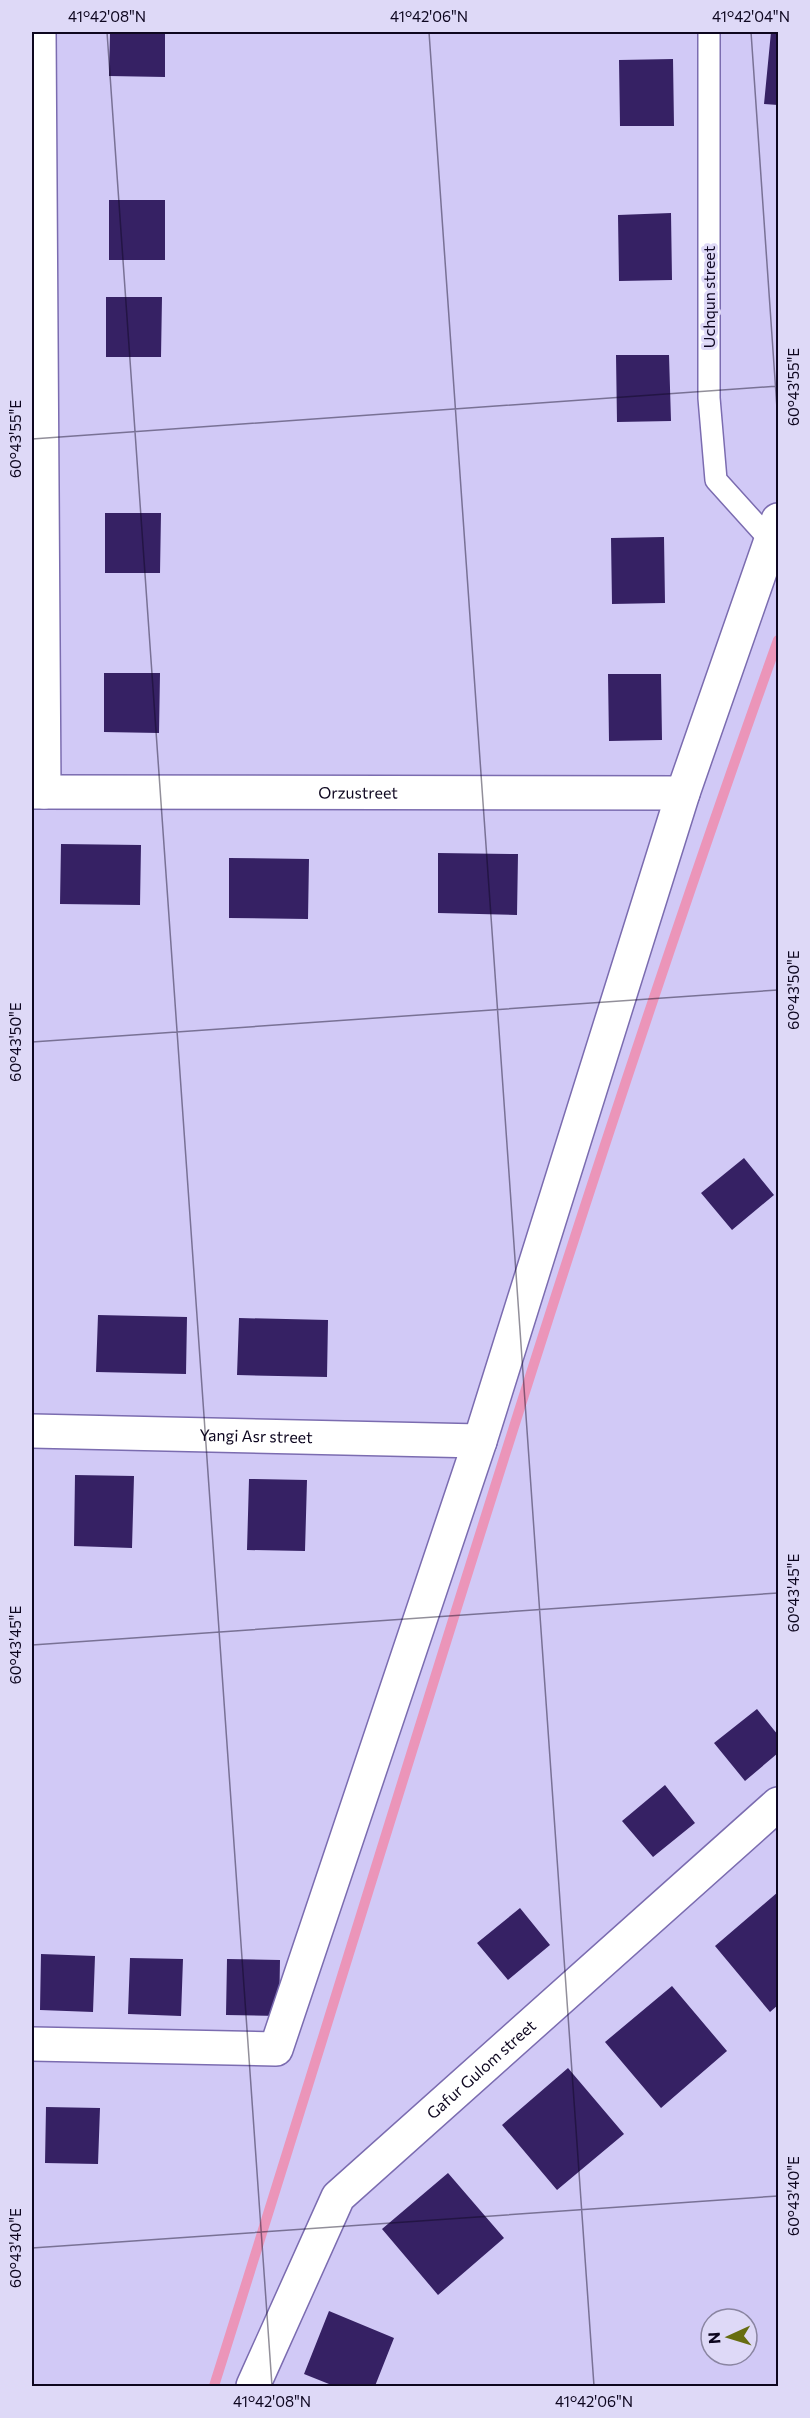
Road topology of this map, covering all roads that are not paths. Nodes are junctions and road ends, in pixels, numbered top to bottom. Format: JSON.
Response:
{"nodes":[{"id":1,"x":39,"y":32,"type":"edge"},
{"id":2,"x":709,"y":32,"type":"edge"},
{"id":3,"x":775,"y":531,"type":"edge"},
{"id":4,"x":38,"y":792,"type":"edge"},
{"id":5,"x":683,"y":793,"type":"junction"},
{"id":6,"x":32,"y":1431,"type":"edge"},
{"id":7,"x":480,"y":1441,"type":"junction"},
{"id":8,"x":778,"y":1804,"type":"edge"},
{"id":9,"x":32,"y":2044,"type":"edge"},
{"id":10,"x":253,"y":2386,"type":"edge"}],
"edges":[{"from":1,"to":4,"type":"street"},
{"from":2,"to":3,"type":"lane","name":"Uchqun street"},
{"from":3,"to":5,"type":"street"},
{"from":4,"to":5,"type":"street","name":"Orzustreet"},
{"from":5,"to":7,"type":"street"},
{"from":6,"to":7,"type":"street","name":"Yangi Asr street"},
{"from":7,"to":9,"type":"street"},
{"from":8,"to":10,"type":"street","name":"Gafur Gulom street"}]}
